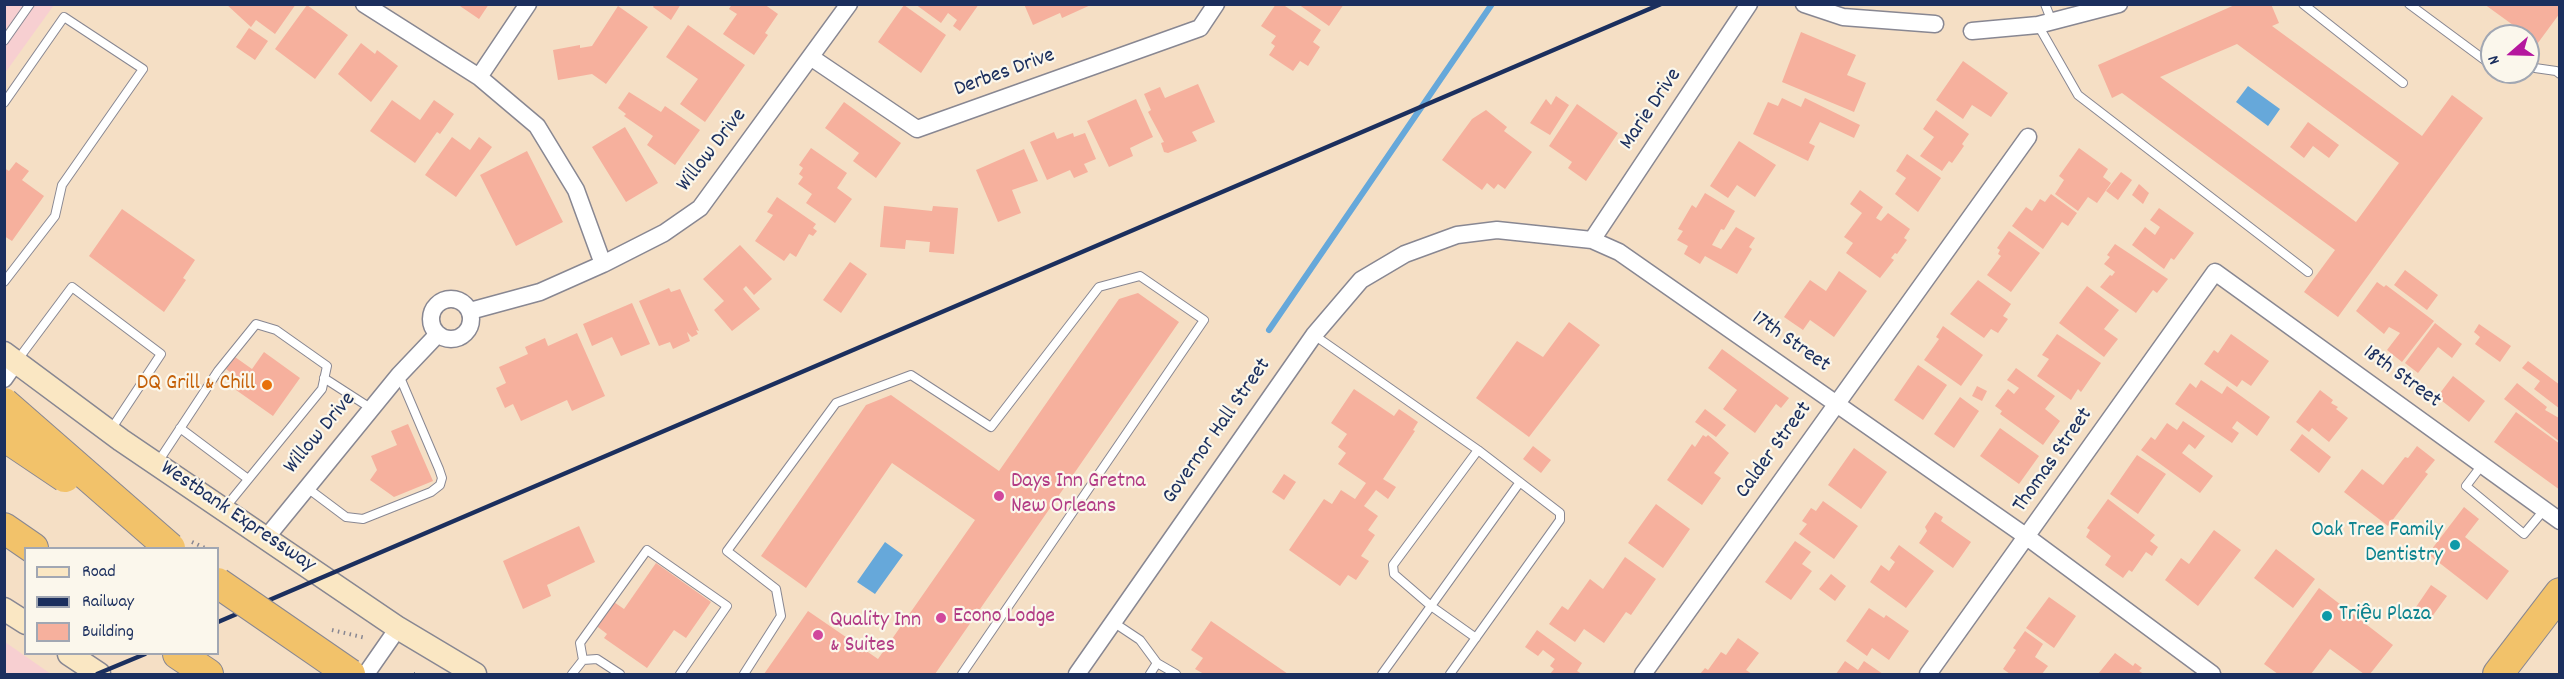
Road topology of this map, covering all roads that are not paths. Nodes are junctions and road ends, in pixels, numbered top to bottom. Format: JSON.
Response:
{"nodes":[{"id":1,"x":30,"y":4,"type":"edge"},
{"id":2,"x":364,"y":4,"type":"edge"},
{"id":3,"x":528,"y":4,"type":"edge"},
{"id":4,"x":849,"y":4,"type":"edge"},
{"id":5,"x":1216,"y":4,"type":"edge"},
{"id":6,"x":1749,"y":4,"type":"edge"},
{"id":7,"x":1804,"y":4,"type":"edge"},
{"id":8,"x":2045,"y":4,"type":"edge"},
{"id":9,"x":2119,"y":4,"type":"edge"},
{"id":10,"x":2303,"y":4,"type":"edge"},
{"id":11,"x":2409,"y":4,"type":"edge"},
{"id":12,"x":2045,"y":23,"type":"junction"},
{"id":13,"x":1935,"y":24,"type":"dead end"},
{"id":14,"x":1972,"y":31,"type":"dead end"},
{"id":15,"x":4,"y":41,"type":"edge"},
{"id":16,"x":2480,"y":57,"type":"edge"},
{"id":17,"x":812,"y":58,"type":"junction"},
{"id":18,"x":2540,"y":70,"type":"edge"},
{"id":19,"x":2559,"y":74,"type":"edge"},
{"id":20,"x":479,"y":77,"type":"junction"},
{"id":21,"x":2403,"y":83,"type":"dead end"},
{"id":22,"x":4,"y":103,"type":"edge"},
{"id":23,"x":2028,"y":136,"type":"dead end"},
{"id":24,"x":1592,"y":240,"type":"junction"},
{"id":25,"x":603,"y":264,"type":"junction"},
{"id":26,"x":2215,"y":272,"type":"joint"},
{"id":27,"x":2308,"y":272,"type":"dead end"},
{"id":28,"x":4,"y":282,"type":"edge"},
{"id":29,"x":470,"y":311,"type":"junction"},
{"id":30,"x":437,"y":334,"type":"junction"},
{"id":31,"x":1314,"y":335,"type":"junction"},
{"id":32,"x":8,"y":365,"type":"edge"},
{"id":33,"x":399,"y":375,"type":"junction"},
{"id":34,"x":324,"y":378,"type":"junction"},
{"id":35,"x":4,"y":402,"type":"edge"},
{"id":36,"x":1837,"y":403,"type":"junction"},
{"id":37,"x":372,"y":409,"type":"junction"},
{"id":38,"x":180,"y":428,"type":"junction"},
{"id":39,"x":110,"y":432,"type":"junction"},
{"id":40,"x":4,"y":436,"type":"edge"},
{"id":41,"x":1478,"y":450,"type":"junction"},
{"id":42,"x":156,"y":464,"type":"junction"},
{"id":43,"x":2482,"y":465,"type":"junction"},
{"id":44,"x":248,"y":479,"type":"junction"},
{"id":45,"x":1520,"y":482,"type":"junction"},
{"id":46,"x":306,"y":487,"type":"junction"},
{"id":47,"x":224,"y":509,"type":"junction"},
{"id":48,"x":2544,"y":510,"type":"junction"},
{"id":49,"x":2559,"y":521,"type":"edge"},
{"id":50,"x":4,"y":528,"type":"edge"},
{"id":51,"x":2027,"y":537,"type":"junction"},
{"id":52,"x":266,"y":538,"type":"junction"},
{"id":53,"x":30,"y":547,"type":"edge"},
{"id":54,"x":166,"y":547,"type":"edge"},
{"id":55,"x":167,"y":547,"type":"edge"},
{"id":56,"x":219,"y":583,"type":"edge"},
{"id":57,"x":2559,"y":593,"type":"edge"},
{"id":58,"x":1431,"y":606,"type":"junction"},
{"id":59,"x":1113,"y":622,"type":"junction"},
{"id":60,"x":398,"y":628,"type":"junction"},
{"id":61,"x":1476,"y":638,"type":"junction"},
{"id":62,"x":70,"y":655,"type":"edge"},
{"id":63,"x":179,"y":655,"type":"edge"},
{"id":64,"x":583,"y":660,"type":"junction"},
{"id":65,"x":1157,"y":663,"type":"junction"},
{"id":66,"x":99,"y":675,"type":"edge"},
{"id":67,"x":208,"y":675,"type":"edge"},
{"id":68,"x":350,"y":675,"type":"edge"},
{"id":69,"x":366,"y":675,"type":"edge"},
{"id":70,"x":475,"y":675,"type":"edge"},
{"id":71,"x":572,"y":675,"type":"edge"},
{"id":72,"x":620,"y":675,"type":"edge"},
{"id":73,"x":680,"y":675,"type":"edge"},
{"id":74,"x":744,"y":675,"type":"edge"},
{"id":75,"x":962,"y":675,"type":"edge"},
{"id":76,"x":1077,"y":675,"type":"edge"},
{"id":77,"x":1150,"y":675,"type":"edge"},
{"id":78,"x":1176,"y":675,"type":"edge"},
{"id":79,"x":1382,"y":675,"type":"edge"},
{"id":80,"x":1450,"y":675,"type":"edge"},
{"id":81,"x":1643,"y":675,"type":"edge"},
{"id":82,"x":1928,"y":675,"type":"edge"},
{"id":83,"x":2212,"y":675,"type":"edge"},
{"id":84,"x":2498,"y":675,"type":"edge"}],
"edges":[{"from":1,"to":15,"type":"lane"},
{"from":2,"to":20,"type":"street"},
{"from":3,"to":20,"type":"street"},
{"from":4,"to":17,"type":"street","name":"Willow Drive"},
{"from":5,"to":17,"type":"street","name":"Derbes Drive"},
{"from":6,"to":24,"type":"street","name":"Marie Drive"},
{"from":7,"to":13,"type":"street"},
{"from":8,"to":12,"type":"lane"},
{"from":9,"to":12,"type":"street"},
{"from":10,"to":21,"type":"lane"},
{"from":11,"to":16,"type":"lane"},
{"from":12,"to":14,"type":"street"},
{"from":12,"to":27,"type":"lane"},
{"from":17,"to":25,"type":"street","name":"Willow Drive"},
{"from":18,"to":19,"type":"lane"},
{"from":20,"to":25,"type":"street"},
{"from":22,"to":28,"type":"lane"},
{"from":23,"to":36,"type":"street","name":"Calder Street"},
{"from":24,"to":31,"type":"street","name":"17th Street"},
{"from":24,"to":36,"type":"street","name":"17th Street"},
{"from":25,"to":29,"type":"street","name":"Willow Drive"},
{"from":26,"to":43,"type":"street","name":"18th Street"},
{"from":26,"to":51,"type":"street","name":"Thomas Street"},
{"from":29,"to":30,"type":"street"},
{"from":29,"to":30,"type":"street"},
{"from":30,"to":33,"type":"street","name":"Willow Drive"},
{"from":31,"to":41,"type":"lane"},
{"from":31,"to":59,"type":"street","name":"Governor Hall Street"},
{"from":32,"to":39,"type":"main road","name":"Westbank Expressway"},
{"from":32,"to":39,"type":"lane"},
{"from":33,"to":37,"type":"street","name":"Willow Drive"},
{"from":33,"to":46,"type":"lane"},
{"from":34,"to":37,"type":"lane"},
{"from":34,"to":38,"type":"lane"},
{"from":34,"to":44,"type":"lane"},
{"from":35,"to":55,"type":"highway","bridge":true},
{"from":36,"to":51,"type":"street","name":"17th Street"},
{"from":36,"to":81,"type":"street","name":"Calder Street"},
{"from":37,"to":46,"type":"street","name":"Willow Drive"},
{"from":38,"to":42,"type":"lane"},
{"from":38,"to":44,"type":"lane"},
{"from":39,"to":42,"type":"main road","name":"Westbank Expressway"},
{"from":40,"to":54,"type":"highway","bridge":true},
{"from":41,"to":45,"type":"lane"},
{"from":41,"to":58,"type":"lane"},
{"from":42,"to":47,"type":"main road","name":"Westbank Expressway"},
{"from":43,"to":48,"type":"street","name":"18th Street"},
{"from":43,"to":48,"type":"lane"},
{"from":44,"to":47,"type":"lane"},
{"from":45,"to":58,"type":"lane"},
{"from":45,"to":61,"type":"lane"},
{"from":46,"to":52,"type":"street","name":"Willow Drive"},
{"from":47,"to":52,"type":"main road","name":"Westbank Expressway"},
{"from":48,"to":49,"type":"street","name":"18th Street"},
{"from":50,"to":53,"type":"highway"},
{"from":51,"to":82,"type":"street","name":"Thomas Street"},
{"from":51,"to":83,"type":"street","name":"17th Street"},
{"from":52,"to":60,"type":"main road","name":"Westbank Expressway"},
{"from":56,"to":68,"type":"highway","bridge":true},
{"from":57,"to":84,"type":"highway"},
{"from":58,"to":61,"type":"lane"},
{"from":58,"to":79,"type":"lane"},
{"from":59,"to":65,"type":"lane"},
{"from":59,"to":76,"type":"street","name":"Governor Hall Street"},
{"from":60,"to":69,"type":"street"},
{"from":60,"to":70,"type":"main road","name":"Westbank Expressway"},
{"from":61,"to":80,"type":"lane"},
{"from":62,"to":66,"type":"main road"},
{"from":63,"to":67,"type":"highway"},
{"from":64,"to":71,"type":"lane"},
{"from":64,"to":72,"type":"lane"},
{"from":64,"to":73,"type":"lane"},
{"from":65,"to":77,"type":"lane"},
{"from":65,"to":78,"type":"lane"},
{"from":74,"to":75,"type":"lane"}]}
